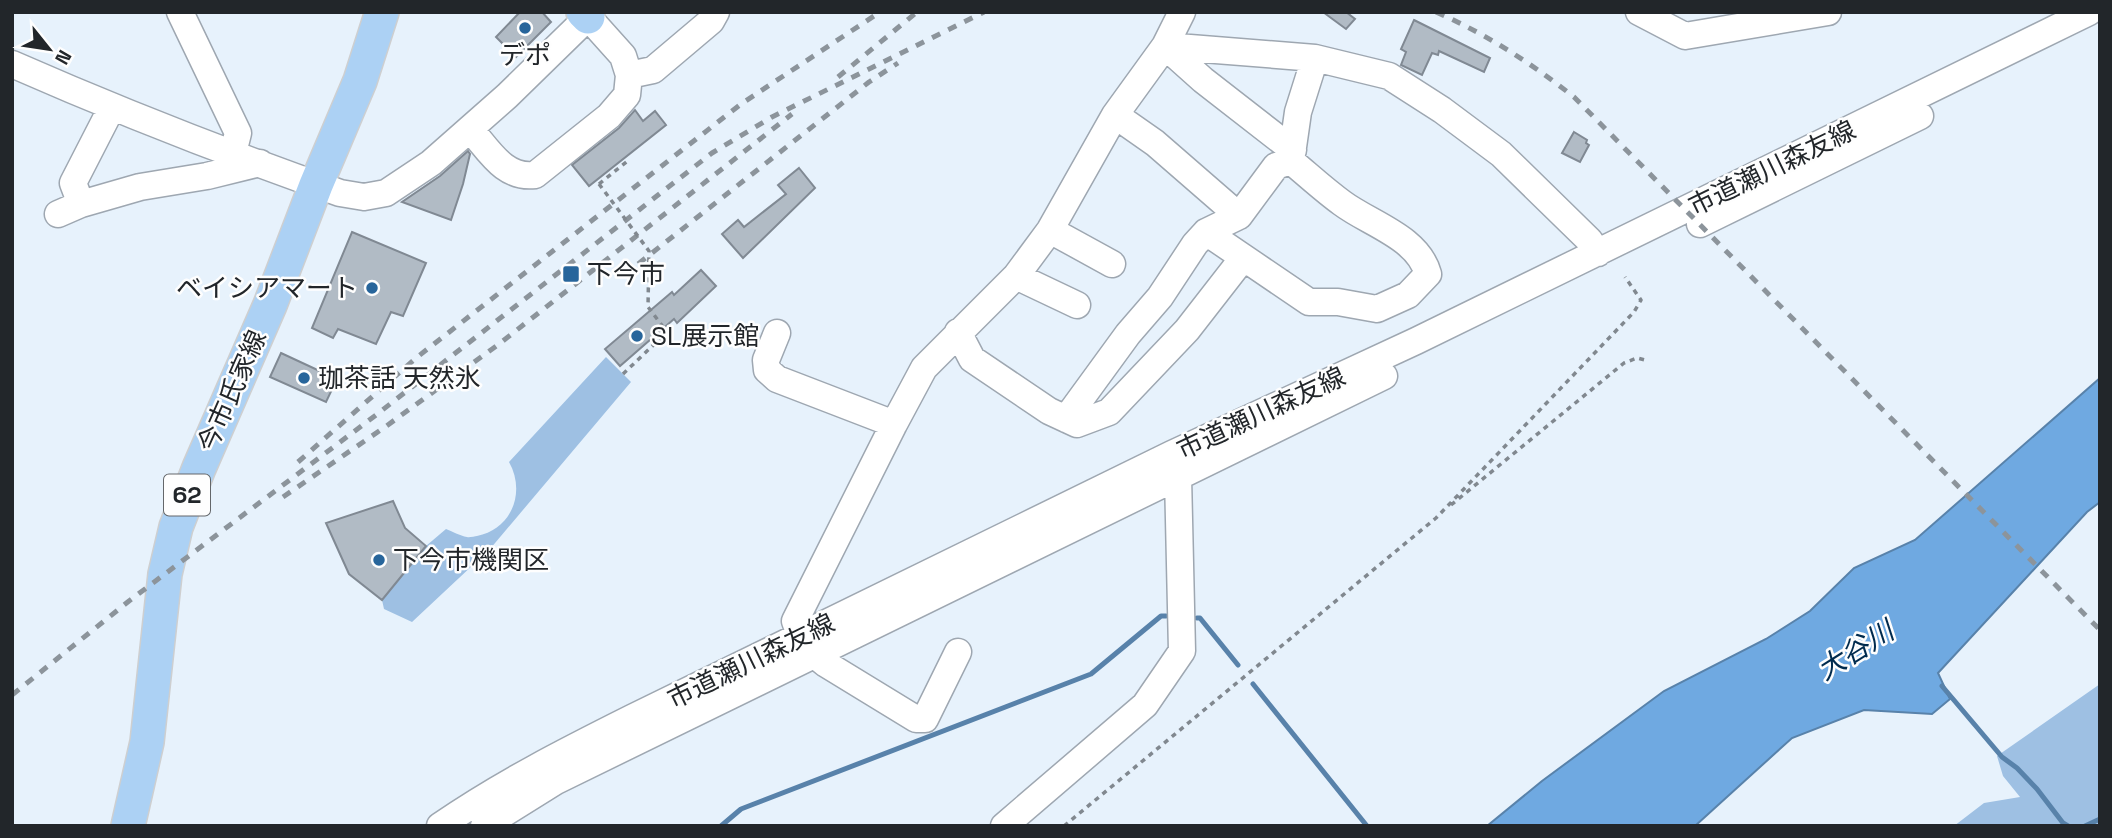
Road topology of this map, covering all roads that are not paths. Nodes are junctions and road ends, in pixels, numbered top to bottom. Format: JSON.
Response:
{"nodes":[{"id":1,"x":180,"y":12,"type":"edge"},
{"id":2,"x":382,"y":12,"type":"edge"},
{"id":3,"x":716,"y":12,"type":"edge"},
{"id":4,"x":1182,"y":12,"type":"edge"},
{"id":5,"x":1639,"y":12,"type":"edge"},
{"id":6,"x":1828,"y":12,"type":"edge"},
{"id":7,"x":2089,"y":12,"type":"edge"},
{"id":8,"x":586,"y":15,"type":"edge"},
{"id":9,"x":2100,"y":26,"type":"edge"},
{"id":10,"x":1165,"y":46,"type":"junction"},
{"id":11,"x":1315,"y":58,"type":"junction"},
{"id":12,"x":12,"y":64,"type":"edge"},
{"id":13,"x":629,"y":75,"type":"junction"},
{"id":14,"x":111,"y":107,"type":"junction"},
{"id":15,"x":1115,"y":115,"type":"junction"},
{"id":16,"x":470,"y":129,"type":"junction"},
{"id":17,"x":233,"y":153,"type":"junction"},
{"id":18,"x":1292,"y":155,"type":"junction"},
{"id":19,"x":260,"y":163,"type":"junction"},
{"id":20,"x":316,"y":185,"type":"junction"},
{"id":21,"x":1239,"y":216,"type":"junction"},
{"id":22,"x":1050,"y":230,"type":"junction"},
{"id":23,"x":1206,"y":232,"type":"junction"},
{"id":24,"x":1598,"y":253,"type":"junction"},
{"id":25,"x":1243,"y":258,"type":"junction"},
{"id":26,"x":1112,"y":264,"type":"dead end"},
{"id":27,"x":1016,"y":276,"type":"junction"},
{"id":28,"x":1077,"y":305,"type":"dead end"},
{"id":29,"x":958,"y":332,"type":"junction"},
{"id":30,"x":777,"y":333,"type":"dead end"},
{"id":31,"x":1066,"y":419,"type":"junction"},
{"id":32,"x":894,"y":424,"type":"junction"},
{"id":33,"x":1175,"y":465,"type":"junction"},
{"id":34,"x":806,"y":646,"type":"junction"},
{"id":35,"x":958,"y":652,"type":"dead end"},
{"id":36,"x":128,"y":826,"type":"edge"},
{"id":37,"x":440,"y":826,"type":"edge"},
{"id":38,"x":484,"y":826,"type":"edge"},
{"id":39,"x":1004,"y":826,"type":"edge"}],
"edges":[{"from":1,"to":17,"type":"street"},
{"from":2,"to":20,"type":"main road","name":"今市氏家線","number":"62"},
{"from":3,"to":13,"type":"street"},
{"from":4,"to":10,"type":"street"},
{"from":5,"to":6,"type":"street"},
{"from":7,"to":24,"type":"street","name":"市道瀬川森友線"},
{"from":8,"to":13,"type":"street"},
{"from":8,"to":16,"type":"street"},
{"from":9,"to":33,"type":"street","name":"市道瀬川森友線"},
{"from":10,"to":11,"type":"street"},
{"from":10,"to":15,"type":"street"},
{"from":10,"to":18,"type":"street"},
{"from":11,"to":18,"type":"street"},
{"from":11,"to":24,"type":"street"},
{"from":12,"to":14,"type":"street"},
{"from":13,"to":16,"type":"street"},
{"from":14,"to":17,"type":"street"},
{"from":14,"to":19,"type":"street"},
{"from":15,"to":21,"type":"street"},
{"from":15,"to":22,"type":"street"},
{"from":16,"to":20,"type":"street"},
{"from":17,"to":19,"type":"street"},
{"from":18,"to":21,"type":"street"},
{"from":18,"to":25,"type":"street"},
{"from":19,"to":20,"type":"street"},
{"from":20,"to":36,"type":"main road","name":"今市氏家線","number":"62"},
{"from":21,"to":23,"type":"street"},
{"from":22,"to":26,"type":"street"},
{"from":22,"to":27,"type":"street"},
{"from":23,"to":25,"type":"street"},
{"from":23,"to":31,"type":"street"},
{"from":24,"to":33,"type":"street","name":"市道瀬川森友線"},
{"from":25,"to":31,"type":"street"},
{"from":27,"to":28,"type":"street"},
{"from":27,"to":29,"type":"street"},
{"from":29,"to":31,"type":"street"},
{"from":29,"to":32,"type":"street"},
{"from":30,"to":32,"type":"street"},
{"from":32,"to":34,"type":"street"},
{"from":33,"to":34,"type":"street","name":"市道瀬川森友線"},
{"from":33,"to":39,"type":"street"},
{"from":34,"to":35,"type":"street"},
{"from":34,"to":37,"type":"street","name":"市道瀬川森友線"},
{"from":34,"to":38,"type":"street","name":"市道瀬川森友線"}]}
